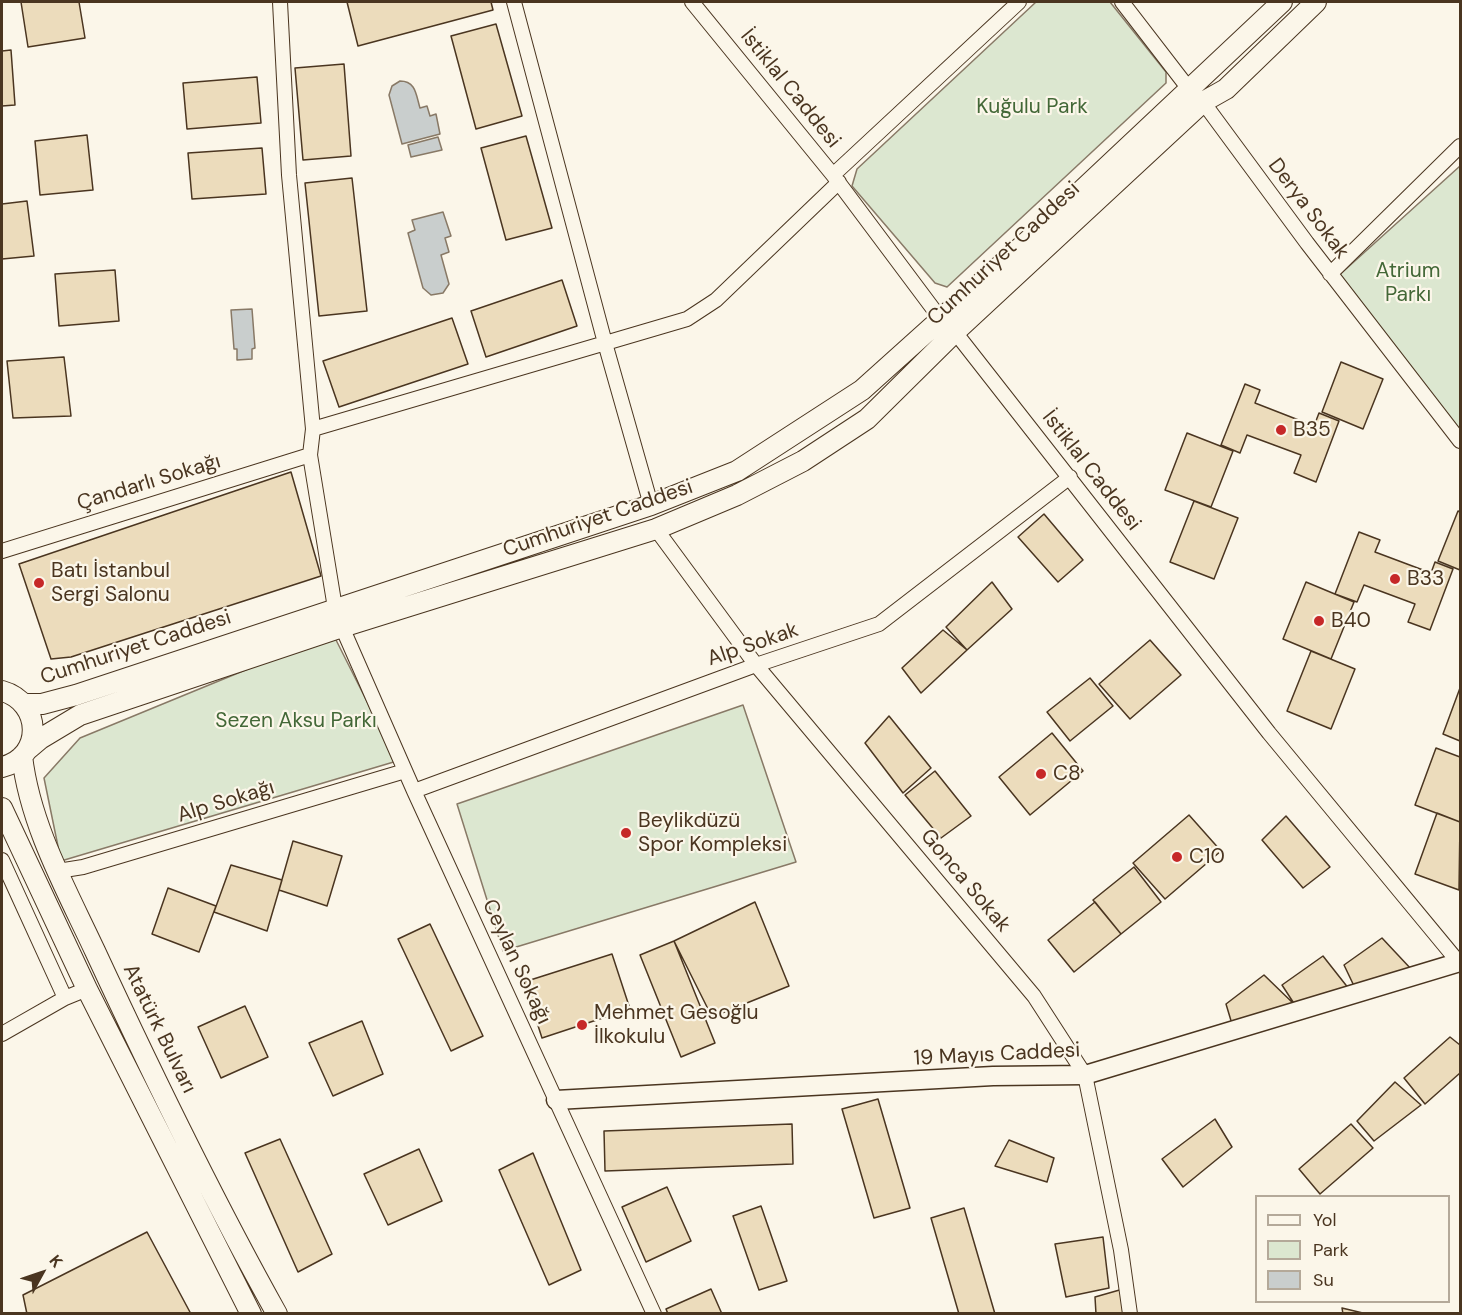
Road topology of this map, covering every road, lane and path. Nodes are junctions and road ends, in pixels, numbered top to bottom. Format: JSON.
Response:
{"nodes":[{"id":1,"x":280,"y":2,"type":"edge"},
{"id":2,"x":513,"y":2,"type":"edge"},
{"id":3,"x":692,"y":2,"type":"edge"},
{"id":4,"x":1019,"y":2,"type":"edge"},
{"id":5,"x":1122,"y":2,"type":"edge"},
{"id":6,"x":1282,"y":2,"type":"edge"},
{"id":7,"x":1316,"y":2,"type":"edge"},
{"id":8,"x":1196,"y":96,"type":"junction"},
{"id":9,"x":1461,"y":146,"type":"edge"},
{"id":10,"x":836,"y":179,"type":"junction"},
{"id":11,"x":1330,"y":274,"type":"junction"},
{"id":12,"x":948,"y":325,"type":"junction"},
{"id":13,"x":605,"y":343,"type":"junction"},
{"id":14,"x":313,"y":429,"type":"junction"},
{"id":15,"x":1461,"y":441,"type":"edge"},
{"id":16,"x":310,"y":454,"type":"junction"},
{"id":17,"x":1070,"y":477,"type":"junction"},
{"id":18,"x":651,"y":505,"type":"junction"},
{"id":19,"x":656,"y":529,"type":"junction"},
{"id":20,"x":2,"y":551,"type":"edge"},
{"id":21,"x":338,"y":618,"type":"junction"},
{"id":22,"x":756,"y":664,"type":"junction"},
{"id":23,"x":2,"y":680,"type":"edge"},
{"id":24,"x":13,"y":697,"type":"edge"},
{"id":25,"x":24,"y":753,"type":"junction"},
{"id":26,"x":2,"y":767,"type":"edge"},
{"id":27,"x":405,"y":771,"type":"junction"},
{"id":28,"x":414,"y":791,"type":"junction"},
{"id":29,"x":2,"y":812,"type":"edge"},
{"id":30,"x":2,"y":860,"type":"edge"},
{"id":31,"x":58,"y":871,"type":"junction"},
{"id":32,"x":1460,"y":963,"type":"edge"},
{"id":33,"x":87,"y":989,"type":"junction"},
{"id":34,"x":65,"y":998,"type":"junction"},
{"id":35,"x":2,"y":1034,"type":"edge"},
{"id":36,"x":1085,"y":1075,"type":"junction"},
{"id":37,"x":556,"y":1100,"type":"junction"},
{"id":38,"x":251,"y":1314,"type":"edge"},
{"id":39,"x":277,"y":1314,"type":"edge"},
{"id":40,"x":654,"y":1314,"type":"edge"},
{"id":41,"x":1130,"y":1314,"type":"edge"}],
"edges":[{"from":1,"to":14,"type":"street","name":"Ceylan Sokağı"},
{"from":2,"to":13,"type":"street"},
{"from":3,"to":10,"type":"street","name":"İstiklal Caddesi"},
{"from":4,"to":10,"type":"street"},
{"from":5,"to":8,"type":"street","name":"Derya Sokak"},
{"from":6,"to":8,"type":"main road","name":"Cumhuriyet Caddesi"},
{"from":7,"to":8,"type":"main road","name":"Cumhuriyet Caddesi"},
{"from":8,"to":11,"type":"street","name":"Derya Sokak"},
{"from":8,"to":12,"type":"main road","name":"Cumhuriyet Caddesi"},
{"from":9,"to":11,"type":"street"},
{"from":10,"to":12,"type":"street","name":"İstiklal Caddesi"},
{"from":10,"to":13,"type":"street"},
{"from":11,"to":15,"type":"street","name":"Derya Sokak"},
{"from":12,"to":17,"type":"street","name":"İstiklal Caddesi"},
{"from":12,"to":18,"type":"main road","name":"Cumhuriyet Caddesi"},
{"from":12,"to":19,"type":"main road","name":"Cumhuriyet Caddesi"},
{"from":13,"to":14,"type":"street"},
{"from":13,"to":18,"type":"street"},
{"from":14,"to":16,"type":"street","name":"Ceylan Sokağı"},
{"from":16,"to":20,"type":"street","name":"Çandarlı Sokağı"},
{"from":16,"to":21,"type":"street","name":"Ceylan Sokağı"},
{"from":17,"to":22,"type":"street","name":"Alp Sokak"},
{"from":17,"to":32,"type":"street","name":"İstiklal Caddesi"},
{"from":18,"to":19,"type":"main road"},
{"from":18,"to":21,"type":"main road","name":"Cumhuriyet Caddesi"},
{"from":19,"to":21,"type":"main road","name":"Cumhuriyet Caddesi"},
{"from":19,"to":22,"type":"street","name":"Gonca Sokak"},
{"from":21,"to":24,"type":"main road","name":"Cumhuriyet Caddesi"},
{"from":21,"to":25,"type":"main road","name":"Cumhuriyet Caddesi"},
{"from":21,"to":27,"type":"street","name":"Ceylan Sokağı"},
{"from":22,"to":28,"type":"street","name":"Alp Sokak"},
{"from":22,"to":36,"type":"street","name":"Gonca Sokak"},
{"from":23,"to":24,"type":"main road"},
{"from":24,"to":25,"type":"main road","name":"Atatürk Bulvarı"},
{"from":25,"to":26,"type":"main road","name":"Cumhuriyet Caddesi"},
{"from":25,"to":31,"type":"main road","name":"Atatürk Bulvarı"},
{"from":27,"to":28,"type":"street","name":"Ceylan Sokağı"},
{"from":27,"to":31,"type":"street","name":"Alp Sokağı"},
{"from":28,"to":37,"type":"street","name":"Ceylan Sokağı"},
{"from":29,"to":33,"type":"main road"},
{"from":30,"to":34,"type":"street"},
{"from":31,"to":39,"type":"main road","name":"Atatürk Bulvarı"},
{"from":32,"to":36,"type":"street","name":"19 Mayıs Caddesi"},
{"from":33,"to":34,"type":"street"},
{"from":33,"to":38,"type":"main road"},
{"from":34,"to":35,"type":"street"},
{"from":36,"to":37,"type":"street","name":"19 Mayıs Caddesi"},
{"from":36,"to":41,"type":"street","name":"Gonca Sokak"},
{"from":37,"to":40,"type":"street","name":"Ceylan Sokağı"}]}
